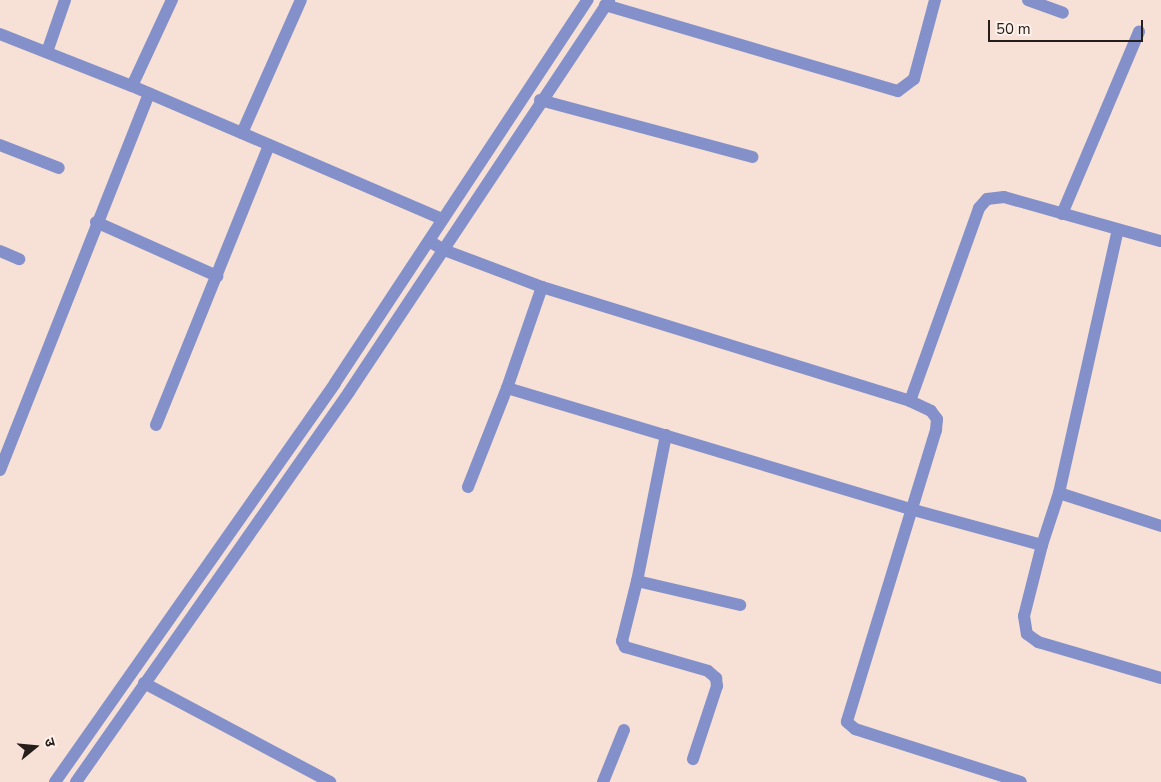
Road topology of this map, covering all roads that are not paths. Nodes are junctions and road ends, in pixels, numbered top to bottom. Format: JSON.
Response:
{"nodes":[{"id":1,"x":65,"y":0,"type":"edge"},
{"id":2,"x":172,"y":0,"type":"edge"},
{"id":3,"x":301,"y":0,"type":"edge"},
{"id":4,"x":588,"y":0,"type":"edge"},
{"id":5,"x":935,"y":0,"type":"edge"},
{"id":6,"x":1028,"y":0,"type":"edge"},
{"id":7,"x":607,"y":3,"type":"edge"},
{"id":8,"x":1063,"y":13,"type":"dead end"},
{"id":9,"x":1139,"y":32,"type":"dead end"},
{"id":10,"x":0,"y":34,"type":"edge"},
{"id":11,"x":47,"y":52,"type":"junction"},
{"id":12,"x":132,"y":86,"type":"junction"},
{"id":13,"x":149,"y":93,"type":"junction"},
{"id":14,"x":540,"y":100,"type":"junction"},
{"id":15,"x":242,"y":133,"type":"junction"},
{"id":16,"x":0,"y":145,"type":"edge"},
{"id":17,"x":270,"y":145,"type":"junction"},
{"id":18,"x":753,"y":157,"type":"dead end"},
{"id":19,"x":60,"y":168,"type":"dead end"},
{"id":20,"x":1062,"y":214,"type":"junction"},
{"id":21,"x":443,"y":219,"type":"junction"},
{"id":22,"x":96,"y":222,"type":"junction"},
{"id":23,"x":1118,"y":230,"type":"junction"},
{"id":24,"x":429,"y":240,"type":"junction"},
{"id":25,"x":1161,"y":241,"type":"edge"},
{"id":26,"x":444,"y":250,"type":"junction"},
{"id":27,"x":0,"y":252,"type":"edge"},
{"id":28,"x":19,"y":259,"type":"dead end"},
{"id":29,"x":217,"y":276,"type":"junction"},
{"id":30,"x":542,"y":287,"type":"junction"},
{"id":31,"x":508,"y":388,"type":"junction"},
{"id":32,"x":910,"y":401,"type":"junction"},
{"id":33,"x":156,"y":425,"type":"dead end"},
{"id":34,"x":666,"y":435,"type":"junction"},
{"id":35,"x":0,"y":470,"type":"edge"},
{"id":36,"x":468,"y":487,"type":"dead end"},
{"id":37,"x":1059,"y":493,"type":"junction"},
{"id":38,"x":910,"y":510,"type":"junction"},
{"id":39,"x":1161,"y":526,"type":"edge"},
{"id":40,"x":1042,"y":545,"type":"junction"},
{"id":41,"x":637,"y":581,"type":"junction"},
{"id":42,"x":740,"y":606,"type":"dead end"},
{"id":43,"x":1161,"y":678,"type":"edge"},
{"id":44,"x":144,"y":683,"type":"junction"},
{"id":45,"x":624,"y":730,"type":"dead end"},
{"id":46,"x":693,"y":759,"type":"dead end"},
{"id":47,"x":55,"y":782,"type":"edge"},
{"id":48,"x":76,"y":782,"type":"edge"},
{"id":49,"x":330,"y":782,"type":"edge"},
{"id":50,"x":603,"y":782,"type":"edge"},
{"id":51,"x":1021,"y":782,"type":"edge"}],
"edges":[{"from":1,"to":11,"type":"street"},
{"from":2,"to":12,"type":"street"},
{"from":3,"to":15,"type":"street"},
{"from":4,"to":21,"type":"street"},
{"from":5,"to":7,"type":"street"},
{"from":6,"to":8,"type":"street"},
{"from":7,"to":14,"type":"street"},
{"from":9,"to":20,"type":"street"},
{"from":10,"to":11,"type":"street"},
{"from":11,"to":12,"type":"street"},
{"from":12,"to":13,"type":"street"},
{"from":13,"to":15,"type":"street"},
{"from":13,"to":22,"type":"street"},
{"from":14,"to":18,"type":"street"},
{"from":14,"to":26,"type":"street"},
{"from":15,"to":17,"type":"street"},
{"from":16,"to":19,"type":"street"},
{"from":17,"to":21,"type":"street"},
{"from":17,"to":29,"type":"street"},
{"from":20,"to":23,"type":"street"},
{"from":20,"to":32,"type":"street"},
{"from":21,"to":24,"type":"street"},
{"from":22,"to":29,"type":"street"},
{"from":22,"to":35,"type":"street"},
{"from":23,"to":25,"type":"street"},
{"from":23,"to":37,"type":"street"},
{"from":24,"to":26,"type":"street"},
{"from":24,"to":47,"type":"street"},
{"from":26,"to":30,"type":"street"},
{"from":26,"to":44,"type":"street"},
{"from":27,"to":28,"type":"street"},
{"from":29,"to":33,"type":"street"},
{"from":30,"to":31,"type":"street"},
{"from":30,"to":32,"type":"street"},
{"from":31,"to":34,"type":"street"},
{"from":31,"to":36,"type":"street"},
{"from":32,"to":38,"type":"street"},
{"from":34,"to":38,"type":"street"},
{"from":34,"to":41,"type":"street"},
{"from":37,"to":39,"type":"street"},
{"from":37,"to":40,"type":"street"},
{"from":38,"to":40,"type":"street"},
{"from":38,"to":51,"type":"street"},
{"from":40,"to":43,"type":"street"},
{"from":41,"to":42,"type":"street"},
{"from":41,"to":46,"type":"street"},
{"from":44,"to":48,"type":"street"},
{"from":44,"to":49,"type":"street"},
{"from":45,"to":50,"type":"street"}]}
